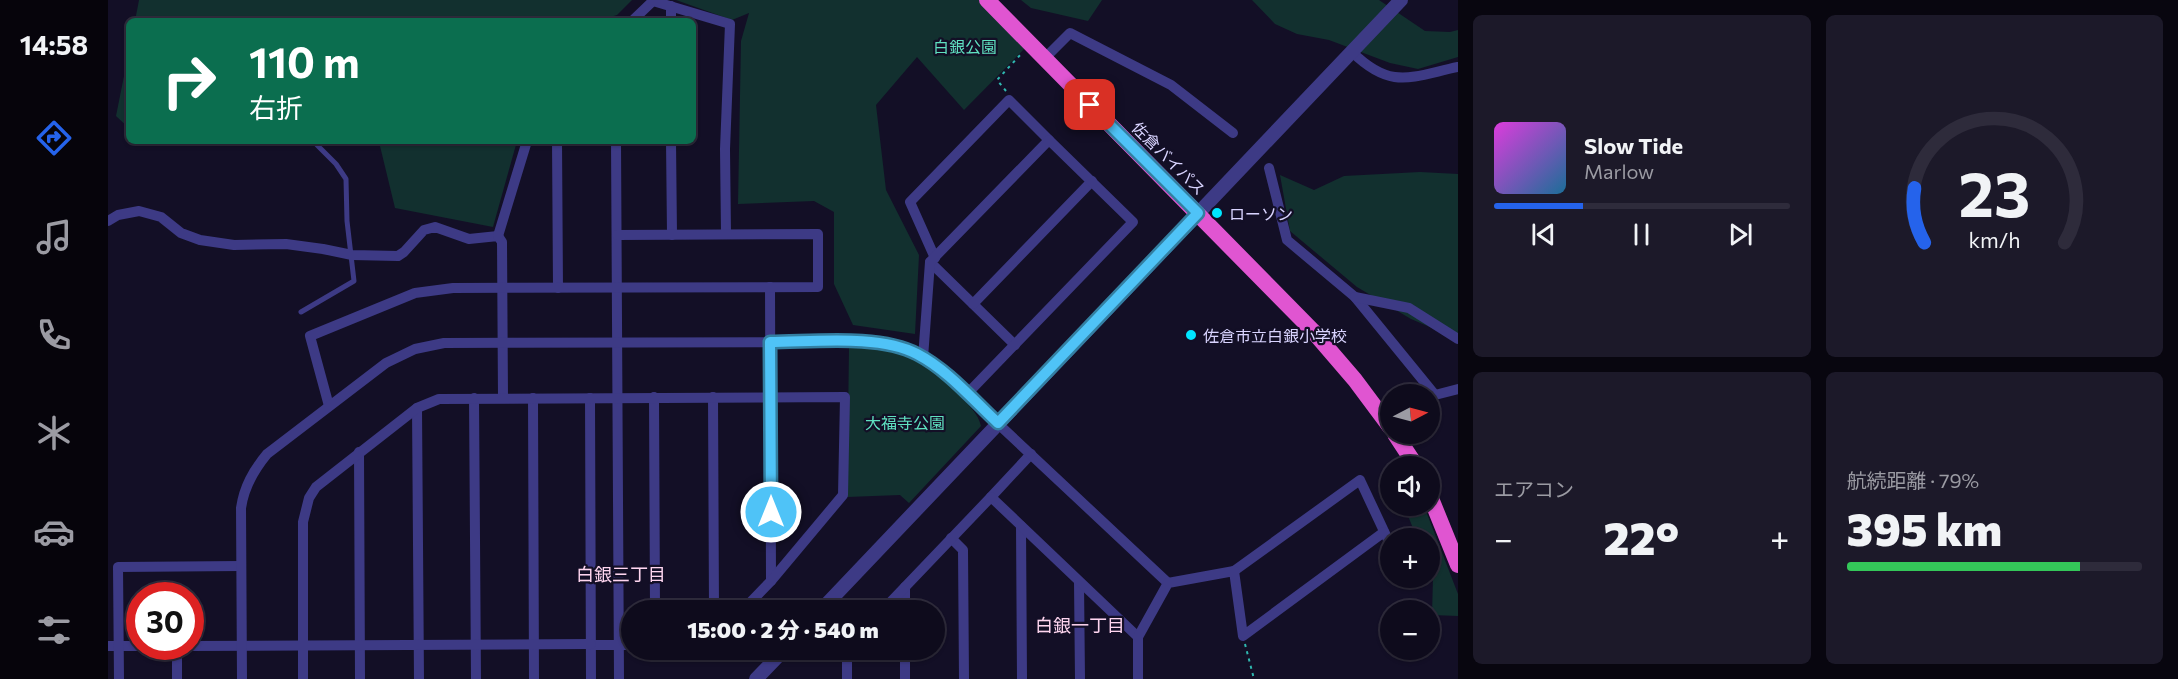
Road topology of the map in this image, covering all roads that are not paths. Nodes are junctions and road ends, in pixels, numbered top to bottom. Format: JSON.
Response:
{"nodes":[{"id":1,"x":987,"y":0,"type":"edge"},
{"id":2,"x":1401,"y":0,"type":"edge"},
{"id":3,"x":671,"y":6,"type":"junction"},
{"id":4,"x":635,"y":18,"type":"edge"},
{"id":5,"x":671,"y":18,"type":"edge"},
{"id":6,"x":1352,"y":52,"type":"junction"},
{"id":7,"x":1044,"y":59,"type":"junction"},
{"id":8,"x":1458,"y":68,"type":"edge"},
{"id":9,"x":1233,"y":133,"type":"dead end"},
{"id":10,"x":1049,"y":140,"type":"junction"},
{"id":11,"x":527,"y":144,"type":"edge"},
{"id":12,"x":557,"y":144,"type":"edge"},
{"id":13,"x":616,"y":144,"type":"edge"},
{"id":14,"x":671,"y":144,"type":"edge"},
{"id":15,"x":317,"y":145,"type":"dead end"},
{"id":16,"x":1269,"y":168,"type":"dead end"},
{"id":17,"x":1092,"y":181,"type":"junction"},
{"id":18,"x":1198,"y":213,"type":"junction"},
{"id":19,"x":108,"y":221,"type":"edge"},
{"id":20,"x":726,"y":234,"type":"junction"},
{"id":21,"x":617,"y":235,"type":"junction"},
{"id":22,"x":672,"y":235,"type":"junction"},
{"id":23,"x":498,"y":236,"type":"junction"},
{"id":24,"x":352,"y":255,"type":"junction"},
{"id":25,"x":932,"y":260,"type":"junction"},
{"id":26,"x":770,"y":287,"type":"junction"},
{"id":27,"x":502,"y":288,"type":"junction"},
{"id":28,"x":558,"y":288,"type":"junction"},
{"id":29,"x":617,"y":288,"type":"junction"},
{"id":30,"x":1355,"y":297,"type":"junction"},
{"id":31,"x":973,"y":304,"type":"junction"},
{"id":32,"x":301,"y":312,"type":"dead end"},
{"id":33,"x":1458,"y":339,"type":"edge"},
{"id":34,"x":770,"y":342,"type":"junction"},
{"id":35,"x":502,"y":343,"type":"junction"},
{"id":36,"x":618,"y":343,"type":"junction"},
{"id":37,"x":1015,"y":345,"type":"junction"},
{"id":38,"x":923,"y":358,"type":"junction"},
{"id":39,"x":1422,"y":384,"type":"edge"},
{"id":40,"x":1458,"y":389,"type":"edge"},
{"id":41,"x":967,"y":394,"type":"junction"},
{"id":42,"x":1440,"y":395,"type":"edge"},
{"id":43,"x":654,"y":397,"type":"junction"},
{"id":44,"x":712,"y":397,"type":"junction"},
{"id":45,"x":771,"y":397,"type":"junction"},
{"id":46,"x":474,"y":398,"type":"junction"},
{"id":47,"x":503,"y":398,"type":"junction"},
{"id":48,"x":532,"y":398,"type":"junction"},
{"id":49,"x":590,"y":398,"type":"junction"},
{"id":50,"x":618,"y":398,"type":"junction"},
{"id":51,"x":328,"y":406,"type":"junction"},
{"id":52,"x":417,"y":408,"type":"junction"},
{"id":53,"x":1380,"y":413,"type":"edge"},
{"id":54,"x":998,"y":423,"type":"junction"},
{"id":55,"x":359,"y":452,"type":"junction"},
{"id":56,"x":1031,"y":454,"type":"junction"},
{"id":57,"x":990,"y":497,"type":"junction"},
{"id":58,"x":1438,"y":516,"type":"edge"},
{"id":59,"x":1021,"y":526,"type":"junction"},
{"id":60,"x":1382,"y":528,"type":"edge"},
{"id":61,"x":1380,"y":535,"type":"edge"},
{"id":62,"x":951,"y":538,"type":"junction"},
{"id":63,"x":1458,"y":565,"type":"edge"},
{"id":64,"x":241,"y":566,"type":"junction"},
{"id":65,"x":1234,"y":571,"type":"junction"},
{"id":66,"x":771,"y":581,"type":"junction"},
{"id":67,"x":1079,"y":582,"type":"junction"},
{"id":68,"x":1168,"y":583,"type":"junction"},
{"id":69,"x":905,"y":587,"type":"junction"},
{"id":70,"x":655,"y":600,"type":"edge"},
{"id":71,"x":714,"y":600,"type":"edge"},
{"id":72,"x":753,"y":600,"type":"edge"},
{"id":73,"x":830,"y":600,"type":"edge"},
{"id":74,"x":893,"y":600,"type":"edge"},
{"id":75,"x":905,"y":600,"type":"edge"},
{"id":76,"x":1138,"y":638,"type":"junction"},
{"id":77,"x":475,"y":644,"type":"junction"},
{"id":78,"x":534,"y":644,"type":"junction"},
{"id":79,"x":591,"y":644,"type":"junction"},
{"id":80,"x":242,"y":645,"type":"junction"},
{"id":81,"x":303,"y":645,"type":"junction"},
{"id":82,"x":360,"y":645,"type":"junction"},
{"id":83,"x":418,"y":645,"type":"junction"},
{"id":84,"x":619,"y":645,"type":"junction"},
{"id":85,"x":113,"y":646,"type":"edge"},
{"id":86,"x":204,"y":646,"type":"edge"},
{"id":87,"x":177,"y":660,"type":"edge"},
{"id":88,"x":774,"y":660,"type":"edge"},
{"id":89,"x":847,"y":660,"type":"edge"},
{"id":90,"x":905,"y":660,"type":"edge"},
{"id":91,"x":119,"y":679,"type":"edge"},
{"id":92,"x":177,"y":679,"type":"edge"},
{"id":93,"x":242,"y":679,"type":"edge"},
{"id":94,"x":303,"y":679,"type":"edge"},
{"id":95,"x":360,"y":679,"type":"edge"},
{"id":96,"x":419,"y":679,"type":"edge"},
{"id":97,"x":476,"y":679,"type":"edge"},
{"id":98,"x":534,"y":679,"type":"edge"},
{"id":99,"x":591,"y":679,"type":"edge"},
{"id":100,"x":619,"y":679,"type":"edge"},
{"id":101,"x":756,"y":679,"type":"edge"},
{"id":102,"x":847,"y":679,"type":"edge"},
{"id":103,"x":906,"y":679,"type":"edge"},
{"id":104,"x":964,"y":679,"type":"edge"},
{"id":105,"x":1022,"y":679,"type":"edge"},
{"id":106,"x":1080,"y":679,"type":"edge"},
{"id":107,"x":1138,"y":679,"type":"edge"}],
"edges":[{"from":1,"to":7,"type":"highway","name":"佐倉バイパス"},
{"from":2,"to":6,"type":"street"},
{"from":3,"to":4,"type":"street"},
{"from":3,"to":5,"type":"street"},
{"from":3,"to":20,"type":"street"},
{"from":6,"to":8,"type":"street"},
{"from":6,"to":18,"type":"street"},
{"from":7,"to":9,"type":"street"},
{"from":7,"to":18,"type":"highway","name":"佐倉バイパス"},
{"from":10,"to":17,"type":"street"},
{"from":10,"to":25,"type":"street"},
{"from":10,"to":25,"type":"street"},
{"from":11,"to":23,"type":"street"},
{"from":12,"to":28,"type":"street"},
{"from":13,"to":21,"type":"street"},
{"from":14,"to":22,"type":"street"},
{"from":15,"to":24,"type":"lane"},
{"from":16,"to":30,"type":"street"},
{"from":17,"to":31,"type":"street"},
{"from":17,"to":37,"type":"street"},
{"from":18,"to":53,"type":"highway","name":"佐倉バイパス"},
{"from":18,"to":54,"type":"street"},
{"from":19,"to":24,"type":"street"},
{"from":20,"to":22,"type":"street"},
{"from":20,"to":26,"type":"street"},
{"from":21,"to":22,"type":"street"},
{"from":21,"to":29,"type":"street"},
{"from":23,"to":24,"type":"street"},
{"from":23,"to":27,"type":"street"},
{"from":24,"to":32,"type":"lane"},
{"from":25,"to":31,"type":"street"},
{"from":25,"to":38,"type":"street"},
{"from":26,"to":29,"type":"street"},
{"from":26,"to":34,"type":"street"},
{"from":27,"to":28,"type":"street"},
{"from":27,"to":35,"type":"street"},
{"from":27,"to":51,"type":"street"},
{"from":28,"to":29,"type":"street"},
{"from":29,"to":36,"type":"street"},
{"from":30,"to":33,"type":"street"},
{"from":30,"to":39,"type":"street"},
{"from":31,"to":37,"type":"street"},
{"from":34,"to":36,"type":"street"},
{"from":34,"to":38,"type":"street"},
{"from":34,"to":45,"type":"street"},
{"from":35,"to":36,"type":"street"},
{"from":35,"to":47,"type":"street"},
{"from":35,"to":51,"type":"street"},
{"from":36,"to":50,"type":"street"},
{"from":37,"to":41,"type":"street"},
{"from":38,"to":41,"type":"street"},
{"from":40,"to":42,"type":"street"},
{"from":41,"to":54,"type":"street"},
{"from":43,"to":44,"type":"street"},
{"from":43,"to":50,"type":"street"},
{"from":43,"to":70,"type":"street"},
{"from":44,"to":45,"type":"street"},
{"from":44,"to":71,"type":"street"},
{"from":45,"to":66,"type":"street"},
{"from":45,"to":66,"type":"street"},
{"from":46,"to":47,"type":"street"},
{"from":46,"to":52,"type":"street"},
{"from":46,"to":77,"type":"street"},
{"from":47,"to":48,"type":"street"},
{"from":48,"to":49,"type":"street"},
{"from":48,"to":78,"type":"street"},
{"from":49,"to":50,"type":"street"},
{"from":49,"to":79,"type":"street"},
{"from":50,"to":84,"type":"street"},
{"from":51,"to":64,"type":"street"},
{"from":52,"to":55,"type":"street"},
{"from":52,"to":83,"type":"street"},
{"from":54,"to":56,"type":"street"},
{"from":54,"to":73,"type":"street"},
{"from":55,"to":81,"type":"street"},
{"from":55,"to":82,"type":"street"},
{"from":56,"to":57,"type":"street"},
{"from":56,"to":68,"type":"street"},
{"from":57,"to":59,"type":"street"},
{"from":57,"to":62,"type":"street"},
{"from":58,"to":63,"type":"highway"},
{"from":59,"to":67,"type":"street"},
{"from":59,"to":105,"type":"street"},
{"from":60,"to":65,"type":"street"},
{"from":61,"to":65,"type":"street"},
{"from":62,"to":69,"type":"street"},
{"from":62,"to":104,"type":"street"},
{"from":64,"to":80,"type":"street"},
{"from":64,"to":85,"type":"street"},
{"from":65,"to":68,"type":"street"},
{"from":66,"to":72,"type":"street"},
{"from":67,"to":76,"type":"street"},
{"from":67,"to":106,"type":"street"},
{"from":68,"to":76,"type":"street"},
{"from":69,"to":74,"type":"street"},
{"from":69,"to":75,"type":"street"},
{"from":76,"to":107,"type":"street"},
{"from":77,"to":78,"type":"street"},
{"from":77,"to":83,"type":"street"},
{"from":77,"to":97,"type":"street"},
{"from":78,"to":79,"type":"street"},
{"from":78,"to":98,"type":"street"},
{"from":79,"to":84,"type":"street"},
{"from":79,"to":99,"type":"street"},
{"from":80,"to":81,"type":"street"},
{"from":80,"to":86,"type":"street"},
{"from":80,"to":93,"type":"street"},
{"from":81,"to":82,"type":"street"},
{"from":81,"to":94,"type":"street"},
{"from":82,"to":83,"type":"street"},
{"from":82,"to":95,"type":"street"},
{"from":83,"to":96,"type":"street"},
{"from":84,"to":100,"type":"street"},
{"from":85,"to":91,"type":"street"},
{"from":87,"to":92,"type":"street"},
{"from":88,"to":101,"type":"street"},
{"from":89,"to":102,"type":"street"},
{"from":90,"to":103,"type":"street"}]}
